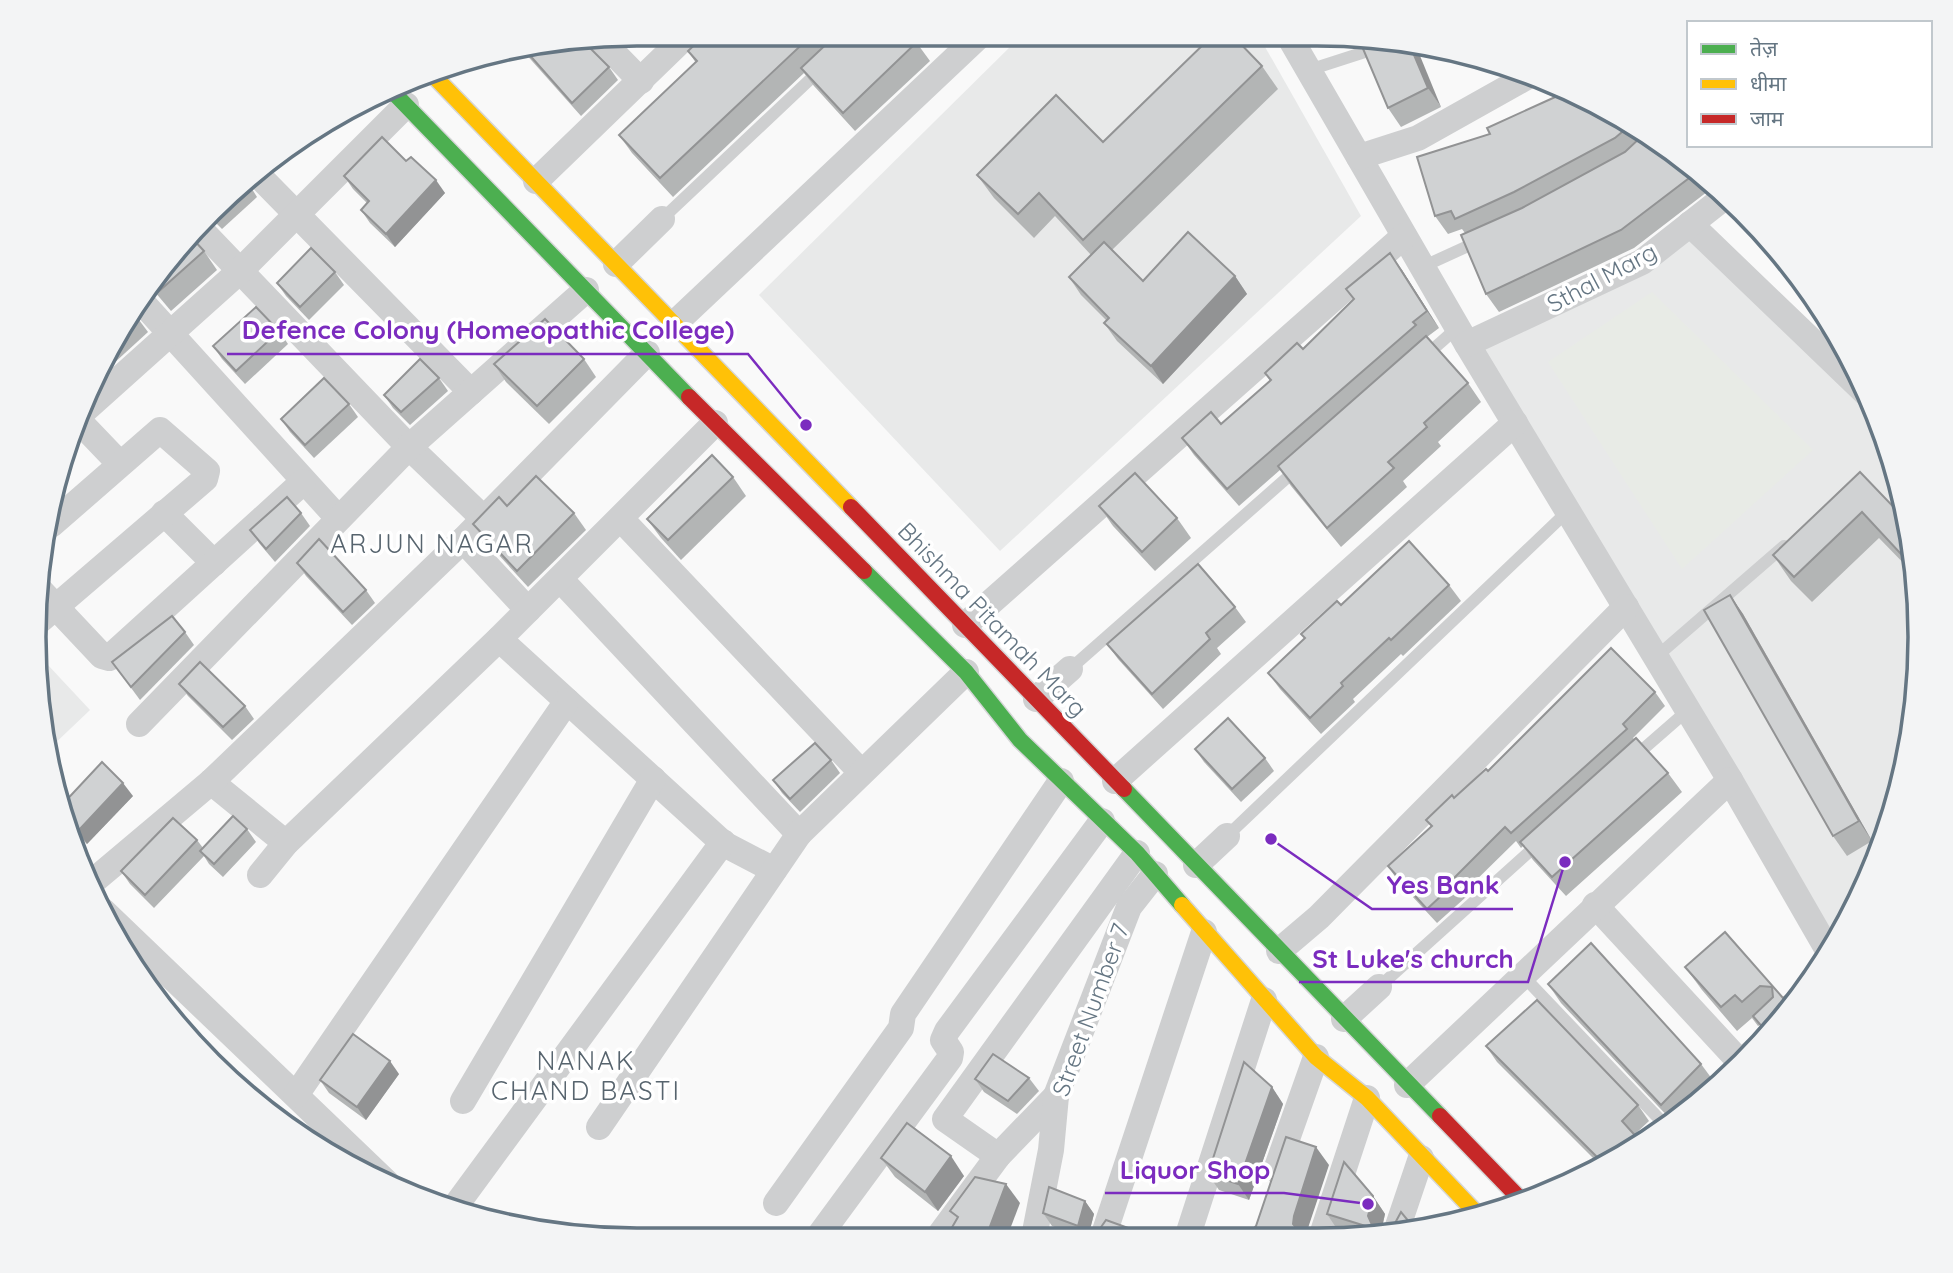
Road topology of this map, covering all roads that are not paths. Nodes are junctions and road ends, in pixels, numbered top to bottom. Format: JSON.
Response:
{"nodes":[{"id":1,"x":676,"y":46,"type":"edge"},
{"id":2,"x":968,"y":46,"type":"edge"},
{"id":3,"x":1295,"y":46,"type":"edge"},
{"id":4,"x":607,"y":47,"type":"edge"},
{"id":5,"x":1374,"y":49,"type":"edge"},
{"id":6,"x":830,"y":59,"type":"edge"},
{"id":7,"x":1309,"y":70,"type":"junction"},
{"id":8,"x":438,"y":80,"type":"edge"},
{"id":9,"x":1519,"y":81,"type":"edge"},
{"id":10,"x":641,"y":82,"type":"junction"},
{"id":11,"x":399,"y":98,"type":"edge"},
{"id":12,"x":1359,"y":157,"type":"junction"},
{"id":13,"x":263,"y":180,"type":"edge"},
{"id":14,"x":536,"y":181,"type":"junction"},
{"id":15,"x":1717,"y":202,"type":"edge"},
{"id":16,"x":297,"y":214,"type":"junction"},
{"id":17,"x":662,"y":219,"type":"joint"},
{"id":18,"x":1690,"y":224,"type":"junction"},
{"id":19,"x":205,"y":234,"type":"edge"},
{"id":20,"x":1494,"y":234,"type":"edge"},
{"id":21,"x":1404,"y":236,"type":"junction"},
{"id":22,"x":616,"y":264,"type":"junction"},
{"id":23,"x":1422,"y":267,"type":"junction"},
{"id":24,"x":241,"y":270,"type":"junction"},
{"id":25,"x":586,"y":290,"type":"junction"},
{"id":26,"x":146,"y":307,"type":"edge"},
{"id":27,"x":674,"y":324,"type":"junction"},
{"id":28,"x":169,"y":334,"type":"junction"},
{"id":29,"x":1462,"y":336,"type":"junction"},
{"id":30,"x":647,"y":353,"type":"junction"},
{"id":31,"x":1415,"y":365,"type":"edge"},
{"id":32,"x":1847,"y":375,"type":"edge"},
{"id":33,"x":103,"y":381,"type":"edge"},
{"id":34,"x":471,"y":392,"type":"junction"},
{"id":35,"x":715,"y":423,"type":"junction"},
{"id":36,"x":1515,"y":423,"type":"junction"},
{"id":37,"x":84,"y":427,"type":"edge"},
{"id":38,"x":409,"y":447,"type":"junction"},
{"id":39,"x":1311,"y":457,"type":"edge"},
{"id":40,"x":120,"y":464,"type":"junction"},
{"id":41,"x":303,"y":482,"type":"junction"},
{"id":42,"x":1568,"y":511,"type":"junction"},
{"id":43,"x":164,"y":513,"type":"junction"},
{"id":44,"x":482,"y":517,"type":"junction"},
{"id":45,"x":58,"y":518,"type":"edge"},
{"id":46,"x":338,"y":518,"type":"junction"},
{"id":47,"x":621,"y":519,"type":"junction"},
{"id":48,"x":463,"y":540,"type":"junction"},
{"id":49,"x":1784,"y":546,"type":"edge"},
{"id":50,"x":215,"y":563,"type":"junction"},
{"id":51,"x":559,"y":579,"type":"junction"},
{"id":52,"x":1626,"y":607,"type":"junction"},
{"id":53,"x":528,"y":610,"type":"junction"},
{"id":54,"x":46,"y":615,"type":"edge"},
{"id":55,"x":965,"y":625,"type":"junction"},
{"id":56,"x":499,"y":639,"type":"junction"},
{"id":57,"x":1656,"y":657,"type":"junction"},
{"id":58,"x":1070,"y":669,"type":"joint"},
{"id":59,"x":966,"y":672,"type":"junction"},
{"id":60,"x":1036,"y":699,"type":"junction"},
{"id":61,"x":567,"y":701,"type":"junction"},
{"id":62,"x":1688,"y":710,"type":"junction"},
{"id":63,"x":139,"y":724,"type":"dead end"},
{"id":64,"x":1626,"y":765,"type":"edge"},
{"id":65,"x":861,"y":772,"type":"junction"},
{"id":66,"x":653,"y":779,"type":"junction"},
{"id":67,"x":1730,"y":780,"type":"junction"},
{"id":68,"x":1061,"y":781,"type":"junction"},
{"id":69,"x":1115,"y":781,"type":"junction"},
{"id":70,"x":211,"y":782,"type":"junction"},
{"id":71,"x":1102,"y":821,"type":"junction"},
{"id":72,"x":1554,"y":830,"type":"edge"},
{"id":73,"x":799,"y":834,"type":"junction"},
{"id":74,"x":1227,"y":836,"type":"joint"},
{"id":75,"x":723,"y":842,"type":"junction"},
{"id":76,"x":286,"y":843,"type":"junction"},
{"id":77,"x":1137,"y":853,"type":"junction"},
{"id":78,"x":1196,"y":865,"type":"junction"},
{"id":79,"x":774,"y":870,"type":"junction"},
{"id":80,"x":1155,"y":874,"type":"junction"},
{"id":81,"x":260,"y":875,"type":"dead end"},
{"id":82,"x":97,"y":878,"type":"edge"},
{"id":83,"x":1595,"y":905,"type":"junction"},
{"id":84,"x":125,"y":932,"type":"edge"},
{"id":85,"x":1205,"y":932,"type":"junction"},
{"id":86,"x":1823,"y":941,"type":"edge"},
{"id":87,"x":1279,"y":951,"type":"junction"},
{"id":88,"x":1523,"y":976,"type":"junction"},
{"id":89,"x":1379,"y":987,"type":"joint"},
{"id":90,"x":1264,"y":1000,"type":"junction"},
{"id":91,"x":1344,"y":1019,"type":"junction"},
{"id":92,"x":1733,"y":1055,"type":"edge"},
{"id":93,"x":1316,"y":1057,"type":"junction"},
{"id":94,"x":1408,"y":1084,"type":"junction"},
{"id":95,"x":296,"y":1095,"type":"junction"},
{"id":96,"x":1056,"y":1096,"type":"junction"},
{"id":97,"x":1367,"y":1098,"type":"junction"},
{"id":98,"x":463,"y":1101,"type":"dead end"},
{"id":99,"x":1658,"y":1118,"type":"edge"},
{"id":100,"x":599,"y":1127,"type":"dead end"},
{"id":101,"x":998,"y":1156,"type":"junction"},
{"id":102,"x":1421,"y":1158,"type":"junction"},
{"id":103,"x":364,"y":1161,"type":"edge"},
{"id":104,"x":1514,"y":1193,"type":"edge"},
{"id":105,"x":1266,"y":1199,"type":"edge"},
{"id":106,"x":460,"y":1200,"type":"edge"},
{"id":107,"x":776,"y":1203,"type":"dead end"},
{"id":108,"x":1466,"y":1208,"type":"edge"},
{"id":109,"x":1400,"y":1221,"type":"edge"},
{"id":110,"x":826,"y":1227,"type":"edge"},
{"id":111,"x":946,"y":1227,"type":"edge"},
{"id":112,"x":1036,"y":1227,"type":"edge"},
{"id":113,"x":1106,"y":1227,"type":"edge"},
{"id":114,"x":1191,"y":1227,"type":"edge"},
{"id":115,"x":1325,"y":1227,"type":"edge"}],
"edges":[{"from":1,"to":10,"type":"street"},
{"from":2,"to":27,"type":"street"},
{"from":3,"to":7,"type":"street"},
{"from":4,"to":10,"type":"street"},
{"from":5,"to":7,"type":"lane"},
{"from":6,"to":17,"type":"lane"},
{"from":7,"to":12,"type":"street"},
{"from":8,"to":14,"type":"main road","name":"Bhishma Pitamah Marg"},
{"from":9,"to":12,"type":"street"},
{"from":10,"to":14,"type":"street"},
{"from":11,"to":16,"type":"street"},
{"from":11,"to":25,"type":"main road"},
{"from":12,"to":21,"type":"street"},
{"from":13,"to":16,"type":"street"},
{"from":14,"to":22,"type":"main road","name":"Bhishma Pitamah Marg"},
{"from":15,"to":18,"type":"street","name":"Sthal Marg"},
{"from":16,"to":24,"type":"street"},
{"from":16,"to":34,"type":"street"},
{"from":17,"to":22,"type":"street"},
{"from":18,"to":29,"type":"street","name":"Sthal Marg"},
{"from":18,"to":32,"type":"street"},
{"from":19,"to":24,"type":"street"},
{"from":20,"to":23,"type":"lane"},
{"from":21,"to":23,"type":"street"},
{"from":21,"to":55,"type":"street"},
{"from":22,"to":27,"type":"main road","name":"Bhishma Pitamah Marg"},
{"from":23,"to":29,"type":"street"},
{"from":24,"to":28,"type":"street"},
{"from":24,"to":38,"type":"street"},
{"from":25,"to":30,"type":"main road"},
{"from":25,"to":34,"type":"street"},
{"from":26,"to":28,"type":"street"},
{"from":27,"to":55,"type":"main road","name":"Bhishma Pitamah Marg"},
{"from":28,"to":33,"type":"street"},
{"from":28,"to":41,"type":"street"},
{"from":29,"to":31,"type":"lane"},
{"from":29,"to":36,"type":"street"},
{"from":30,"to":35,"type":"main road"},
{"from":30,"to":44,"type":"street"},
{"from":34,"to":38,"type":"street"},
{"from":35,"to":47,"type":"street"},
{"from":35,"to":59,"type":"main road"},
{"from":36,"to":42,"type":"street"},
{"from":36,"to":69,"type":"street"},
{"from":37,"to":40,"type":"street"},
{"from":38,"to":44,"type":"street"},
{"from":38,"to":46,"type":"street"},
{"from":39,"to":58,"type":"lane"},
{"from":40,"to":43,"type":"street"},
{"from":40,"to":45,"type":"street"},
{"from":41,"to":46,"type":"street"},
{"from":41,"to":50,"type":"street"},
{"from":42,"to":52,"type":"street"},
{"from":42,"to":74,"type":"lane"},
{"from":43,"to":50,"type":"street"},
{"from":43,"to":54,"type":"street"},
{"from":44,"to":48,"type":"street"},
{"from":46,"to":63,"type":"street"},
{"from":47,"to":51,"type":"street"},
{"from":47,"to":65,"type":"street"},
{"from":48,"to":53,"type":"street"},
{"from":48,"to":70,"type":"street"},
{"from":49,"to":57,"type":"lane"},
{"from":50,"to":54,"type":"street"},
{"from":51,"to":53,"type":"street"},
{"from":51,"to":73,"type":"street"},
{"from":52,"to":57,"type":"street"},
{"from":52,"to":87,"type":"street"},
{"from":53,"to":56,"type":"street"},
{"from":55,"to":60,"type":"main road","name":"Bhishma Pitamah Marg"},
{"from":56,"to":61,"type":"street"},
{"from":56,"to":76,"type":"street"},
{"from":57,"to":62,"type":"street"},
{"from":58,"to":60,"type":"street"},
{"from":59,"to":65,"type":"street"},
{"from":59,"to":68,"type":"main road"},
{"from":60,"to":69,"type":"main road","name":"Bhishma Pitamah Marg"},
{"from":61,"to":66,"type":"street"},
{"from":61,"to":95,"type":"street"},
{"from":62,"to":64,"type":"lane"},
{"from":62,"to":67,"type":"street"},
{"from":65,"to":73,"type":"street"},
{"from":66,"to":75,"type":"street"},
{"from":66,"to":98,"type":"street"},
{"from":67,"to":83,"type":"street"},
{"from":67,"to":86,"type":"street"},
{"from":68,"to":71,"type":"main road"},
{"from":68,"to":107,"type":"street"},
{"from":69,"to":78,"type":"main road","name":"Bhishma Pitamah Marg"},
{"from":70,"to":76,"type":"street"},
{"from":70,"to":82,"type":"street"},
{"from":71,"to":77,"type":"main road"},
{"from":71,"to":110,"type":"street"},
{"from":72,"to":89,"type":"lane"},
{"from":73,"to":79,"type":"street"},
{"from":74,"to":78,"type":"street"},
{"from":75,"to":79,"type":"street"},
{"from":75,"to":106,"type":"street"},
{"from":76,"to":81,"type":"street"},
{"from":77,"to":80,"type":"main road"},
{"from":77,"to":101,"type":"street"},
{"from":78,"to":87,"type":"main road","name":"Bhishma Pitamah Marg"},
{"from":79,"to":100,"type":"street"},
{"from":80,"to":85,"type":"main road"},
{"from":80,"to":96,"type":"street","name":"Street Number 7"},
{"from":83,"to":88,"type":"street"},
{"from":83,"to":92,"type":"street"},
{"from":84,"to":95,"type":"street"},
{"from":85,"to":90,"type":"main road"},
{"from":85,"to":113,"type":"street"},
{"from":87,"to":91,"type":"main road","name":"Bhishma Pitamah Marg"},
{"from":88,"to":94,"type":"street"},
{"from":88,"to":99,"type":"lane"},
{"from":89,"to":91,"type":"street"},
{"from":90,"to":93,"type":"main road"},
{"from":90,"to":114,"type":"street"},
{"from":91,"to":94,"type":"main road","name":"Bhishma Pitamah Marg"},
{"from":93,"to":97,"type":"main road"},
{"from":93,"to":105,"type":"street"},
{"from":94,"to":104,"type":"main road","name":"Bhishma Pitamah Marg"},
{"from":95,"to":103,"type":"street"},
{"from":96,"to":101,"type":"street"},
{"from":96,"to":112,"type":"street","name":"Street Number 7"},
{"from":97,"to":102,"type":"main road"},
{"from":97,"to":115,"type":"street"},
{"from":101,"to":111,"type":"street"},
{"from":102,"to":108,"type":"main road"},
{"from":102,"to":109,"type":"street"}]}
